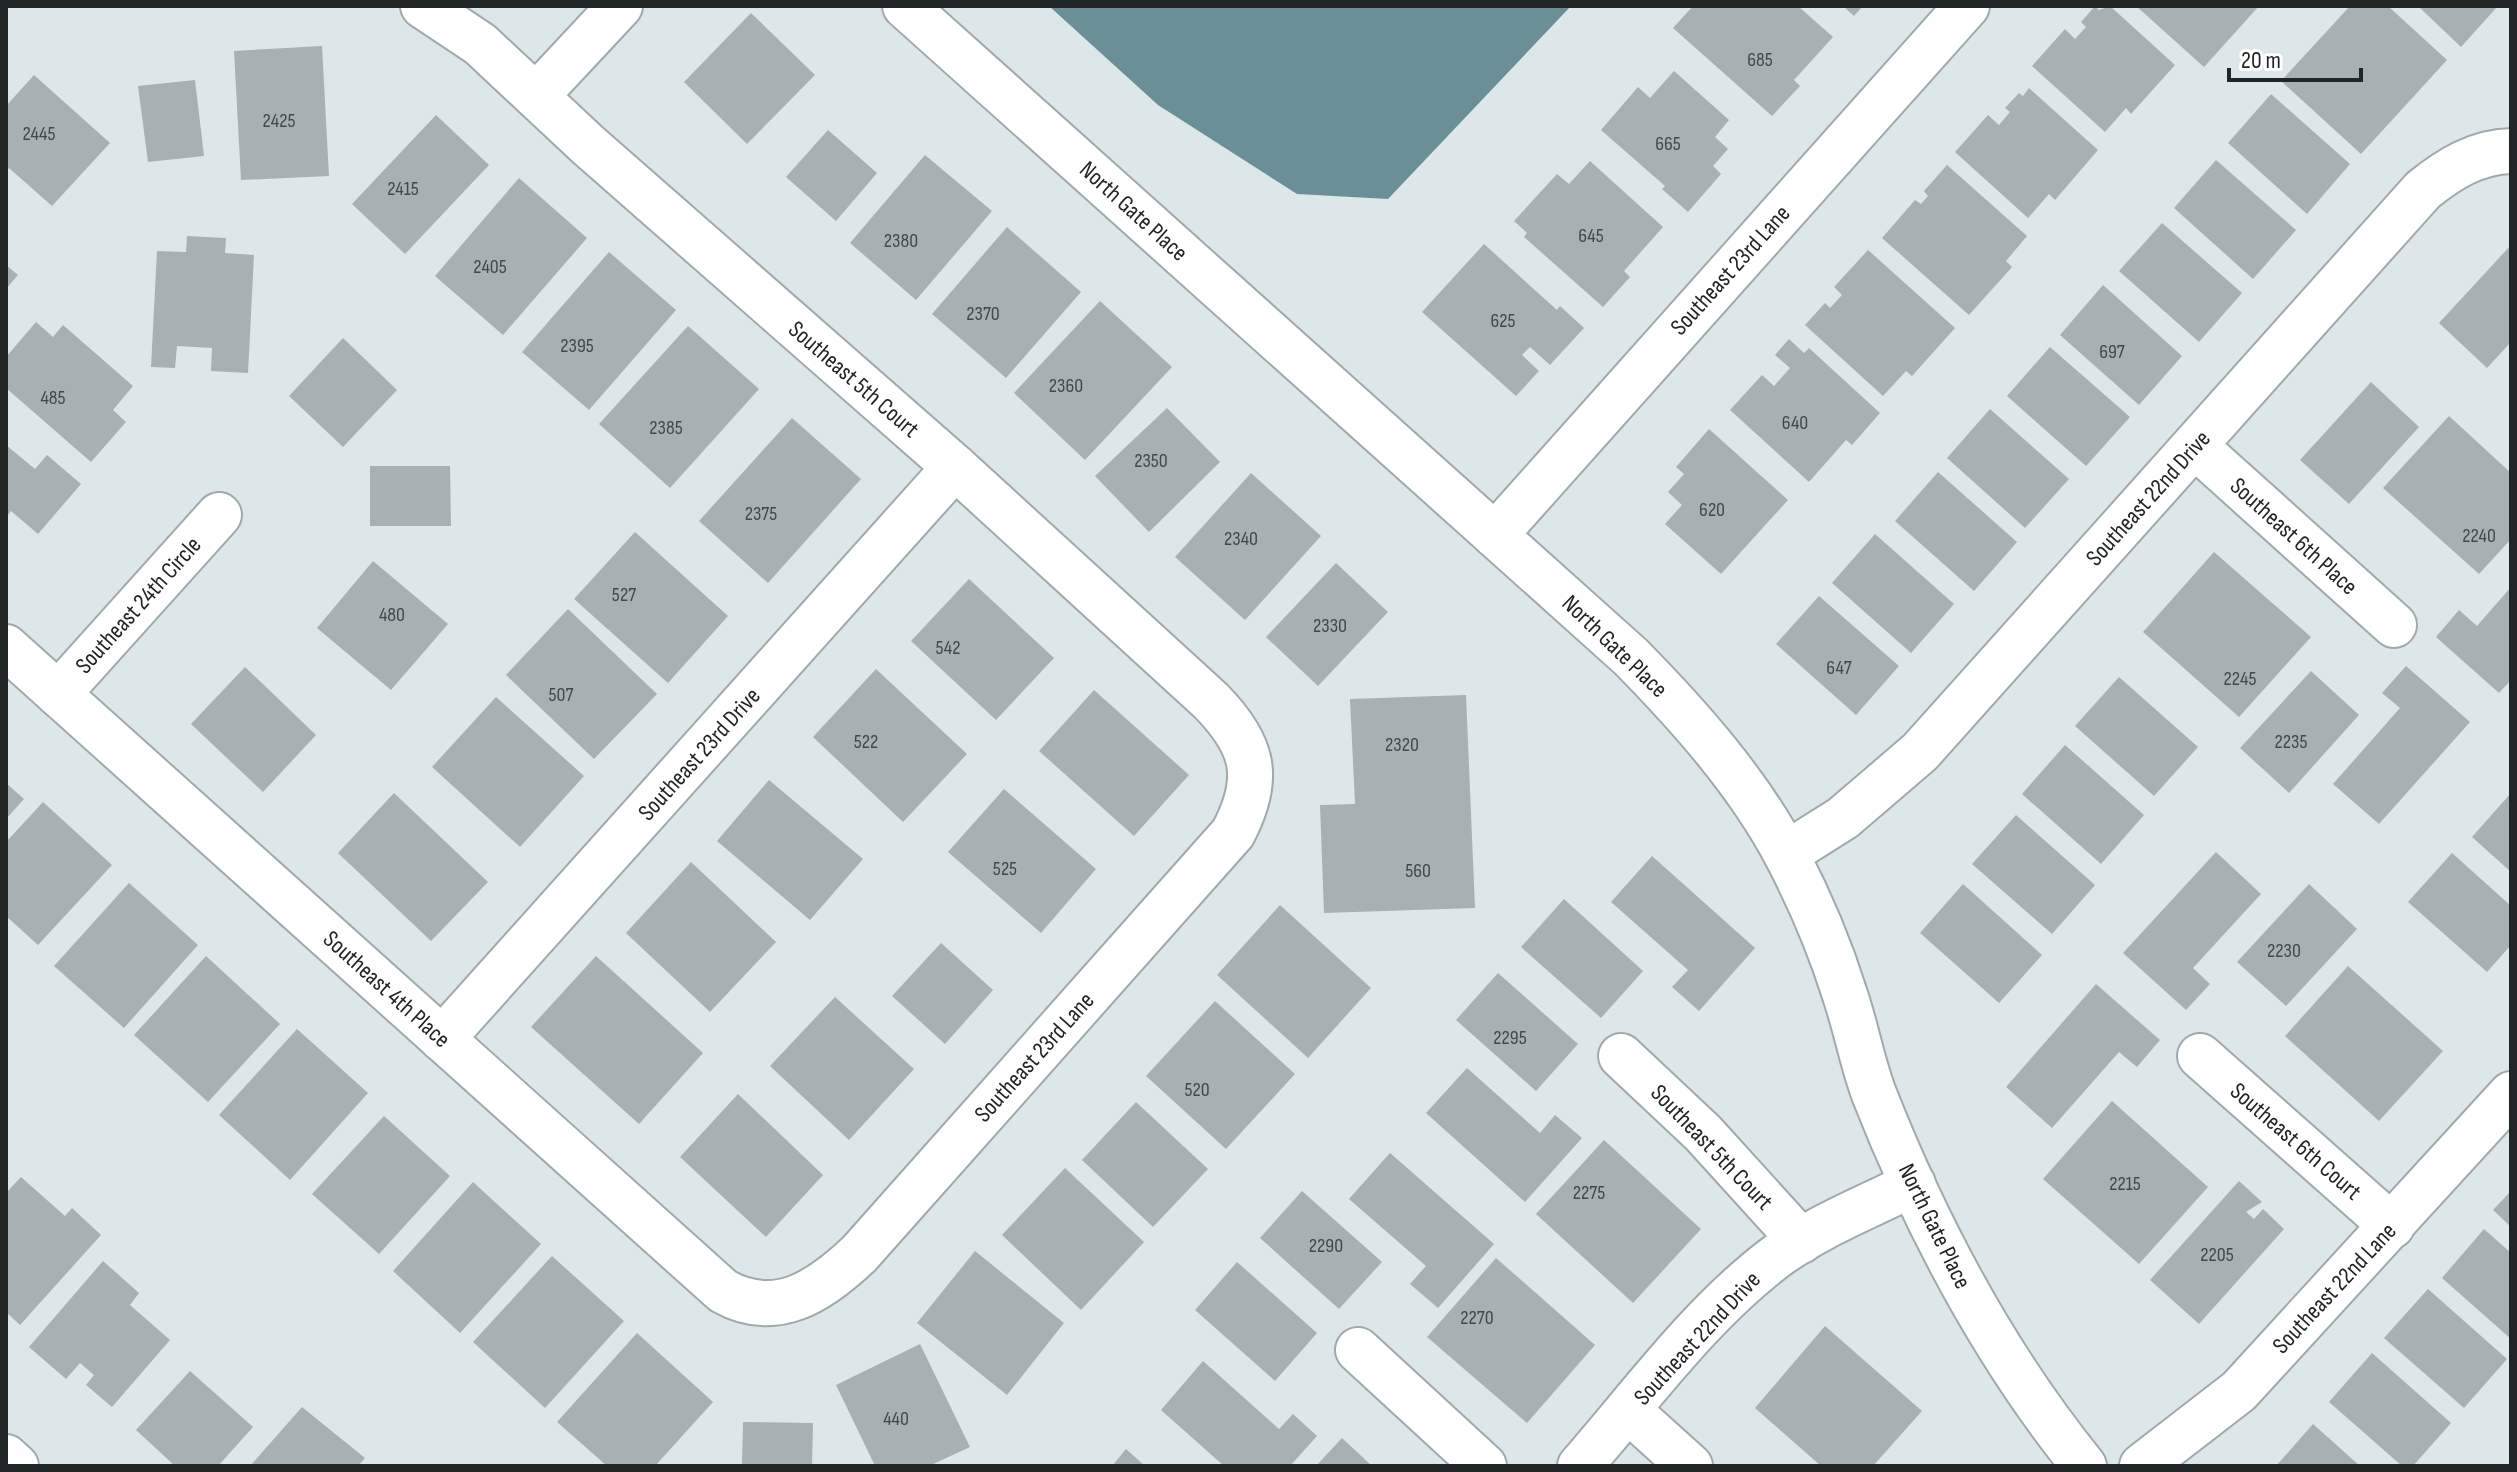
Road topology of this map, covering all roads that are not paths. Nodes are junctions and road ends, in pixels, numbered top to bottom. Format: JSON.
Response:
{"nodes":[{"id":1,"x":423,"y":6,"type":"edge"},
{"id":2,"x":620,"y":6,"type":"edge"},
{"id":3,"x":905,"y":6,"type":"edge"},
{"id":4,"x":1967,"y":6,"type":"edge"},
{"id":5,"x":536,"y":96,"type":"junction"},
{"id":6,"x":2511,"y":151,"type":"edge"},
{"id":7,"x":2195,"y":446,"type":"junction"},
{"id":8,"x":955,"y":467,"type":"junction"},
{"id":9,"x":219,"y":515,"type":"dead end"},
{"id":10,"x":1495,"y":535,"type":"junction"},
{"id":11,"x":2394,"y":625,"type":"dead end"},
{"id":12,"x":6,"y":647,"type":"edge"},
{"id":13,"x":58,"y":694,"type":"junction"},
{"id":14,"x":1252,"y":778,"type":"joint"},
{"id":15,"x":1786,"y":854,"type":"junction"},
{"id":16,"x":442,"y":1039,"type":"junction"},
{"id":17,"x":1621,"y":1056,"type":"dead end"},
{"id":18,"x":2200,"y":1056,"type":"dead end"},
{"id":19,"x":2511,"y":1094,"type":"edge"},
{"id":20,"x":1913,"y":1184,"type":"junction"},
{"id":21,"x":2392,"y":1226,"type":"junction"},
{"id":22,"x":1801,"y":1241,"type":"junction"},
{"id":23,"x":780,"y":1304,"type":"joint"},
{"id":24,"x":1358,"y":1350,"type":"dead end"},
{"id":25,"x":1629,"y":1411,"type":"junction"},
{"id":26,"x":6,"y":1457,"type":"edge"},
{"id":27,"x":16,"y":1466,"type":"edge"},
{"id":28,"x":1484,"y":1466,"type":"edge"},
{"id":29,"x":1580,"y":1466,"type":"edge"},
{"id":30,"x":1690,"y":1466,"type":"edge"},
{"id":31,"x":2084,"y":1466,"type":"edge"},
{"id":32,"x":2142,"y":1466,"type":"edge"}],
"edges":[{"from":1,"to":5,"type":"street","name":"Southeast 5th Court"},
{"from":2,"to":5,"type":"street"},
{"from":3,"to":10,"type":"street","name":"North Gate Place"},
{"from":4,"to":10,"type":"street","name":"Southeast 23rd Lane"},
{"from":5,"to":8,"type":"street","name":"Southeast 5th Court"},
{"from":6,"to":7,"type":"street","name":"Southeast 22nd Drive"},
{"from":7,"to":11,"type":"street","name":"Southeast 6th Place"},
{"from":7,"to":15,"type":"street","name":"Southeast 22nd Drive"},
{"from":8,"to":14,"type":"street","name":"Southeast 5th Court"},
{"from":8,"to":16,"type":"street","name":"Southeast 23rd Drive"},
{"from":9,"to":13,"type":"street","name":"Southeast 24th Circle"},
{"from":10,"to":15,"type":"street","name":"North Gate Place"},
{"from":12,"to":13,"type":"street","name":"Southeast 4th Place"},
{"from":13,"to":16,"type":"street","name":"Southeast 4th Place"},
{"from":14,"to":23,"type":"street","name":"Southeast 23rd Lane"},
{"from":15,"to":20,"type":"street","name":"North Gate Place"},
{"from":16,"to":23,"type":"street","name":"Southeast 4th Place"},
{"from":17,"to":22,"type":"street","name":"Southeast 5th Court"},
{"from":18,"to":21,"type":"street","name":"Southeast 6th Court"},
{"from":19,"to":21,"type":"street","name":"Southeast 22nd Lane"},
{"from":20,"to":22,"type":"street","name":"Southeast 22nd Drive"},
{"from":20,"to":31,"type":"street","name":"North Gate Place"},
{"from":21,"to":32,"type":"street","name":"Southeast 22nd Lane"},
{"from":22,"to":25,"type":"street","name":"Southeast 22nd Drive"},
{"from":24,"to":28,"type":"street"},
{"from":25,"to":29,"type":"street","name":"Southeast 22nd Drive"},
{"from":25,"to":30,"type":"street"},
{"from":26,"to":27,"type":"street"}]}
